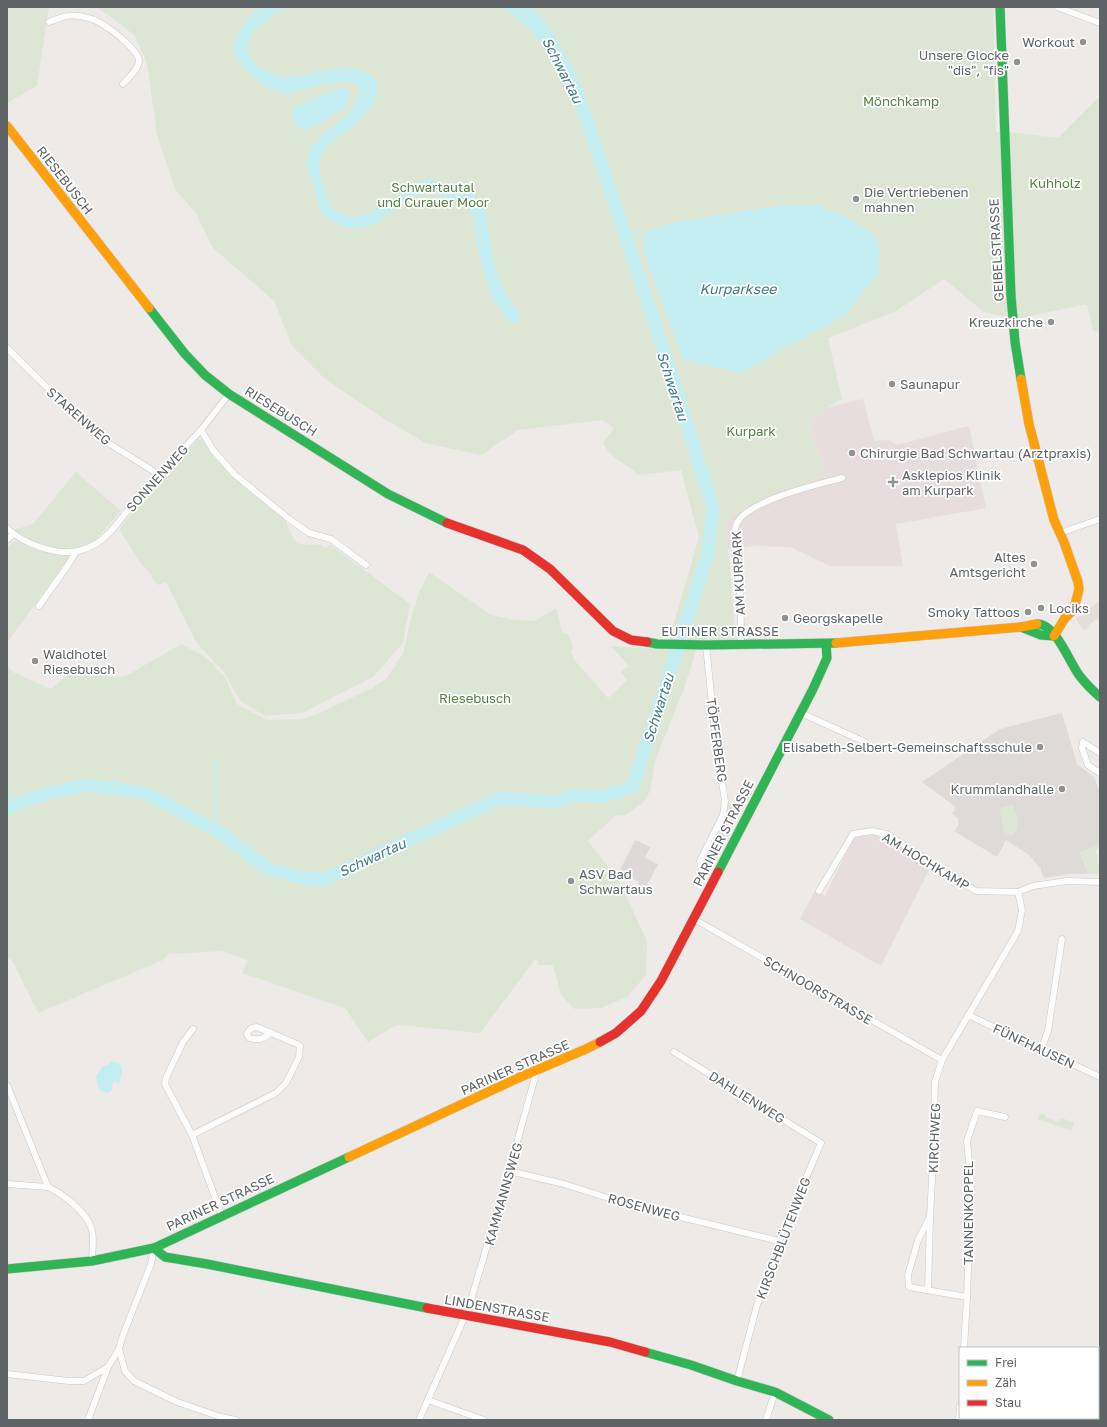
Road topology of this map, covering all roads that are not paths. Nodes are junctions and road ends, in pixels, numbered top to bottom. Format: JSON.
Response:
{"nodes":[{"id":1,"x":1000,"y":7,"type":"edge"},
{"id":2,"x":1057,"y":7,"type":"edge"},
{"id":3,"x":49,"y":22,"type":"dead end"},
{"id":4,"x":1100,"y":23,"type":"edge"},
{"id":5,"x":123,"y":84,"type":"dead end"},
{"id":6,"x":7,"y":126,"type":"edge"},
{"id":7,"x":7,"y":348,"type":"edge"},
{"id":8,"x":229,"y":394,"type":"junction"},
{"id":9,"x":201,"y":430,"type":"junction"},
{"id":10,"x":158,"y":474,"type":"junction"},
{"id":11,"x":842,"y":478,"type":"dead end"},
{"id":12,"x":1100,"y":519,"type":"edge"},
{"id":13,"x":7,"y":528,"type":"edge"},
{"id":14,"x":1060,"y":533,"type":"junction"},
{"id":15,"x":13,"y":534,"type":"junction"},
{"id":16,"x":7,"y":540,"type":"edge"},
{"id":17,"x":76,"y":552,"type":"junction"},
{"id":18,"x":366,"y":565,"type":"dead end"},
{"id":19,"x":39,"y":606,"type":"dead end"},
{"id":20,"x":613,"y":631,"type":"joint"},
{"id":21,"x":1054,"y":636,"type":"junction"},
{"id":22,"x":741,"y":644,"type":"junction"},
{"id":23,"x":826,"y":644,"type":"junction"},
{"id":24,"x":706,"y":645,"type":"junction"},
{"id":25,"x":1100,"y":697,"type":"edge"},
{"id":26,"x":801,"y":713,"type":"junction"},
{"id":27,"x":865,"y":742,"type":"dead end"},
{"id":28,"x":1100,"y":753,"type":"edge"},
{"id":29,"x":1100,"y":773,"type":"edge"},
{"id":30,"x":706,"y":876,"type":"dead end"},
{"id":31,"x":1100,"y":882,"type":"edge"},
{"id":32,"x":819,"y":891,"type":"dead end"},
{"id":33,"x":1018,"y":892,"type":"junction"},
{"id":34,"x":694,"y":919,"type":"junction"},
{"id":35,"x":1062,"y":939,"type":"dead end"},
{"id":36,"x":968,"y":1015,"type":"junction"},
{"id":37,"x":193,"y":1029,"type":"dead end"},
{"id":38,"x":271,"y":1033,"type":"dead end"},
{"id":39,"x":1041,"y":1050,"type":"junction"},
{"id":40,"x":674,"y":1052,"type":"dead end"},
{"id":41,"x":942,"y":1060,"type":"junction"},
{"id":42,"x":537,"y":1070,"type":"junction"},
{"id":43,"x":1100,"y":1077,"type":"edge"},
{"id":44,"x":7,"y":1085,"type":"edge"},
{"id":45,"x":1005,"y":1117,"type":"dead end"},
{"id":46,"x":192,"y":1135,"type":"junction"},
{"id":47,"x":821,"y":1143,"type":"joint"},
{"id":48,"x":509,"y":1172,"type":"junction"},
{"id":49,"x":7,"y":1184,"type":"edge"},
{"id":50,"x":48,"y":1187,"type":"junction"},
{"id":51,"x":222,"y":1216,"type":"junction"},
{"id":52,"x":930,"y":1217,"type":"junction"},
{"id":53,"x":779,"y":1241,"type":"junction"},
{"id":54,"x":154,"y":1248,"type":"junction"},
{"id":55,"x":92,"y":1261,"type":"junction"},
{"id":56,"x":7,"y":1269,"type":"edge"},
{"id":57,"x":928,"y":1290,"type":"junction"},
{"id":58,"x":967,"y":1297,"type":"junction"},
{"id":59,"x":465,"y":1316,"type":"junction"},
{"id":60,"x":964,"y":1347,"type":"edge"},
{"id":61,"x":119,"y":1349,"type":"junction"},
{"id":62,"x":108,"y":1367,"type":"junction"},
{"id":63,"x":7,"y":1374,"type":"edge"},
{"id":64,"x":737,"y":1381,"type":"junction"},
{"id":65,"x":775,"y":1392,"type":"junction"},
{"id":66,"x":428,"y":1400,"type":"junction"},
{"id":67,"x":88,"y":1420,"type":"edge"},
{"id":68,"x":236,"y":1420,"type":"edge"},
{"id":69,"x":419,"y":1420,"type":"edge"},
{"id":70,"x":484,"y":1420,"type":"edge"},
{"id":71,"x":766,"y":1420,"type":"edge"},
{"id":72,"x":829,"y":1420,"type":"edge"}],
"edges":[{"from":1,"to":14,"type":"street","name":"GEIBELSTRASSE"},
{"from":2,"to":4,"type":"street"},
{"from":3,"to":5,"type":"street"},
{"from":6,"to":8,"type":"street","name":"RIESEBUSCH"},
{"from":7,"to":10,"type":"street","name":"STARENWEG"},
{"from":8,"to":9,"type":"street","name":"SONNENWEG"},
{"from":8,"to":20,"type":"street","name":"RIESEBUSCH"},
{"from":9,"to":10,"type":"street","name":"SONNENWEG"},
{"from":9,"to":18,"type":"street"},
{"from":10,"to":17,"type":"street","name":"SONNENWEG"},
{"from":11,"to":22,"type":"street","name":"AM KURPARK"},
{"from":12,"to":14,"type":"street"},
{"from":13,"to":15,"type":"street","name":"SONNENWEG"},
{"from":14,"to":21,"type":"street","name":"GEIBELSTRASSE"},
{"from":15,"to":16,"type":"street"},
{"from":15,"to":17,"type":"street","name":"SONNENWEG"},
{"from":17,"to":19,"type":"street"},
{"from":20,"to":24,"type":"street","name":"EUTINER STRASSE"},
{"from":21,"to":23,"type":"street","name":"EUTINER STRASSE"},
{"from":21,"to":25,"type":"street"},
{"from":22,"to":23,"type":"street","name":"EUTINER STRASSE"},
{"from":22,"to":24,"type":"street","name":"EUTINER STRASSE"},
{"from":23,"to":26,"type":"street","name":"PARINER STRASSE"},
{"from":24,"to":30,"type":"street","name":"TÖPFERBERG"},
{"from":26,"to":27,"type":"street"},
{"from":26,"to":34,"type":"street","name":"PARINER STRASSE"},
{"from":28,"to":29,"type":"street"},
{"from":31,"to":33,"type":"street","name":"AM HOCHKAMP"},
{"from":32,"to":33,"type":"street","name":"AM HOCHKAMP"},
{"from":33,"to":36,"type":"street"},
{"from":34,"to":41,"type":"street","name":"SCHNOORSTRASSE"},
{"from":34,"to":42,"type":"street","name":"PARINER STRASSE"},
{"from":35,"to":39,"type":"street"},
{"from":36,"to":39,"type":"street","name":"FÜNFHAUSEN"},
{"from":36,"to":41,"type":"street"},
{"from":37,"to":46,"type":"street"},
{"from":38,"to":46,"type":"street"},
{"from":39,"to":43,"type":"street","name":"FÜNFHAUSEN"},
{"from":40,"to":47,"type":"street","name":"DAHLIENWEG"},
{"from":41,"to":52,"type":"street","name":"KIRCHWEG"},
{"from":42,"to":48,"type":"street","name":"KAMMANNSWEG"},
{"from":42,"to":51,"type":"street","name":"PARINER STRASSE"},
{"from":44,"to":50,"type":"street"},
{"from":45,"to":58,"type":"street","name":"TANNENKOPPEL"},
{"from":46,"to":51,"type":"street"},
{"from":47,"to":53,"type":"street","name":"KIRSCHBLÜTENWEG"},
{"from":48,"to":53,"type":"street","name":"ROSENWEG"},
{"from":48,"to":59,"type":"street","name":"KAMMANNSWEG"},
{"from":49,"to":50,"type":"street"},
{"from":50,"to":55,"type":"street"},
{"from":51,"to":54,"type":"street","name":"PARINER STRASSE"},
{"from":52,"to":57,"type":"street","name":"KIRCHWEG"},
{"from":52,"to":57,"type":"street","name":"KIRCHWEG"},
{"from":53,"to":64,"type":"street","name":"KIRSCHBLÜTENWEG"},
{"from":54,"to":55,"type":"street","name":"PARINER STRASSE"},
{"from":54,"to":59,"type":"street","name":"LINDENSTRASSE"},
{"from":54,"to":61,"type":"street"},
{"from":55,"to":56,"type":"street","name":"PARINER STRASSE"},
{"from":57,"to":58,"type":"street","name":"KIRCHWEG"},
{"from":58,"to":60,"type":"street"},
{"from":59,"to":64,"type":"street","name":"LINDENSTRASSE"},
{"from":59,"to":66,"type":"street","name":"KAMMANNSWEG"},
{"from":61,"to":62,"type":"street"},
{"from":61,"to":68,"type":"street"},
{"from":62,"to":63,"type":"street"},
{"from":62,"to":67,"type":"street"},
{"from":64,"to":65,"type":"street","name":"LINDENSTRASSE"},
{"from":65,"to":71,"type":"street"},
{"from":65,"to":72,"type":"street","name":"LINDENSTRASSE"},
{"from":66,"to":69,"type":"street","name":"KAMMANNSWEG"},
{"from":66,"to":70,"type":"street"}]}
